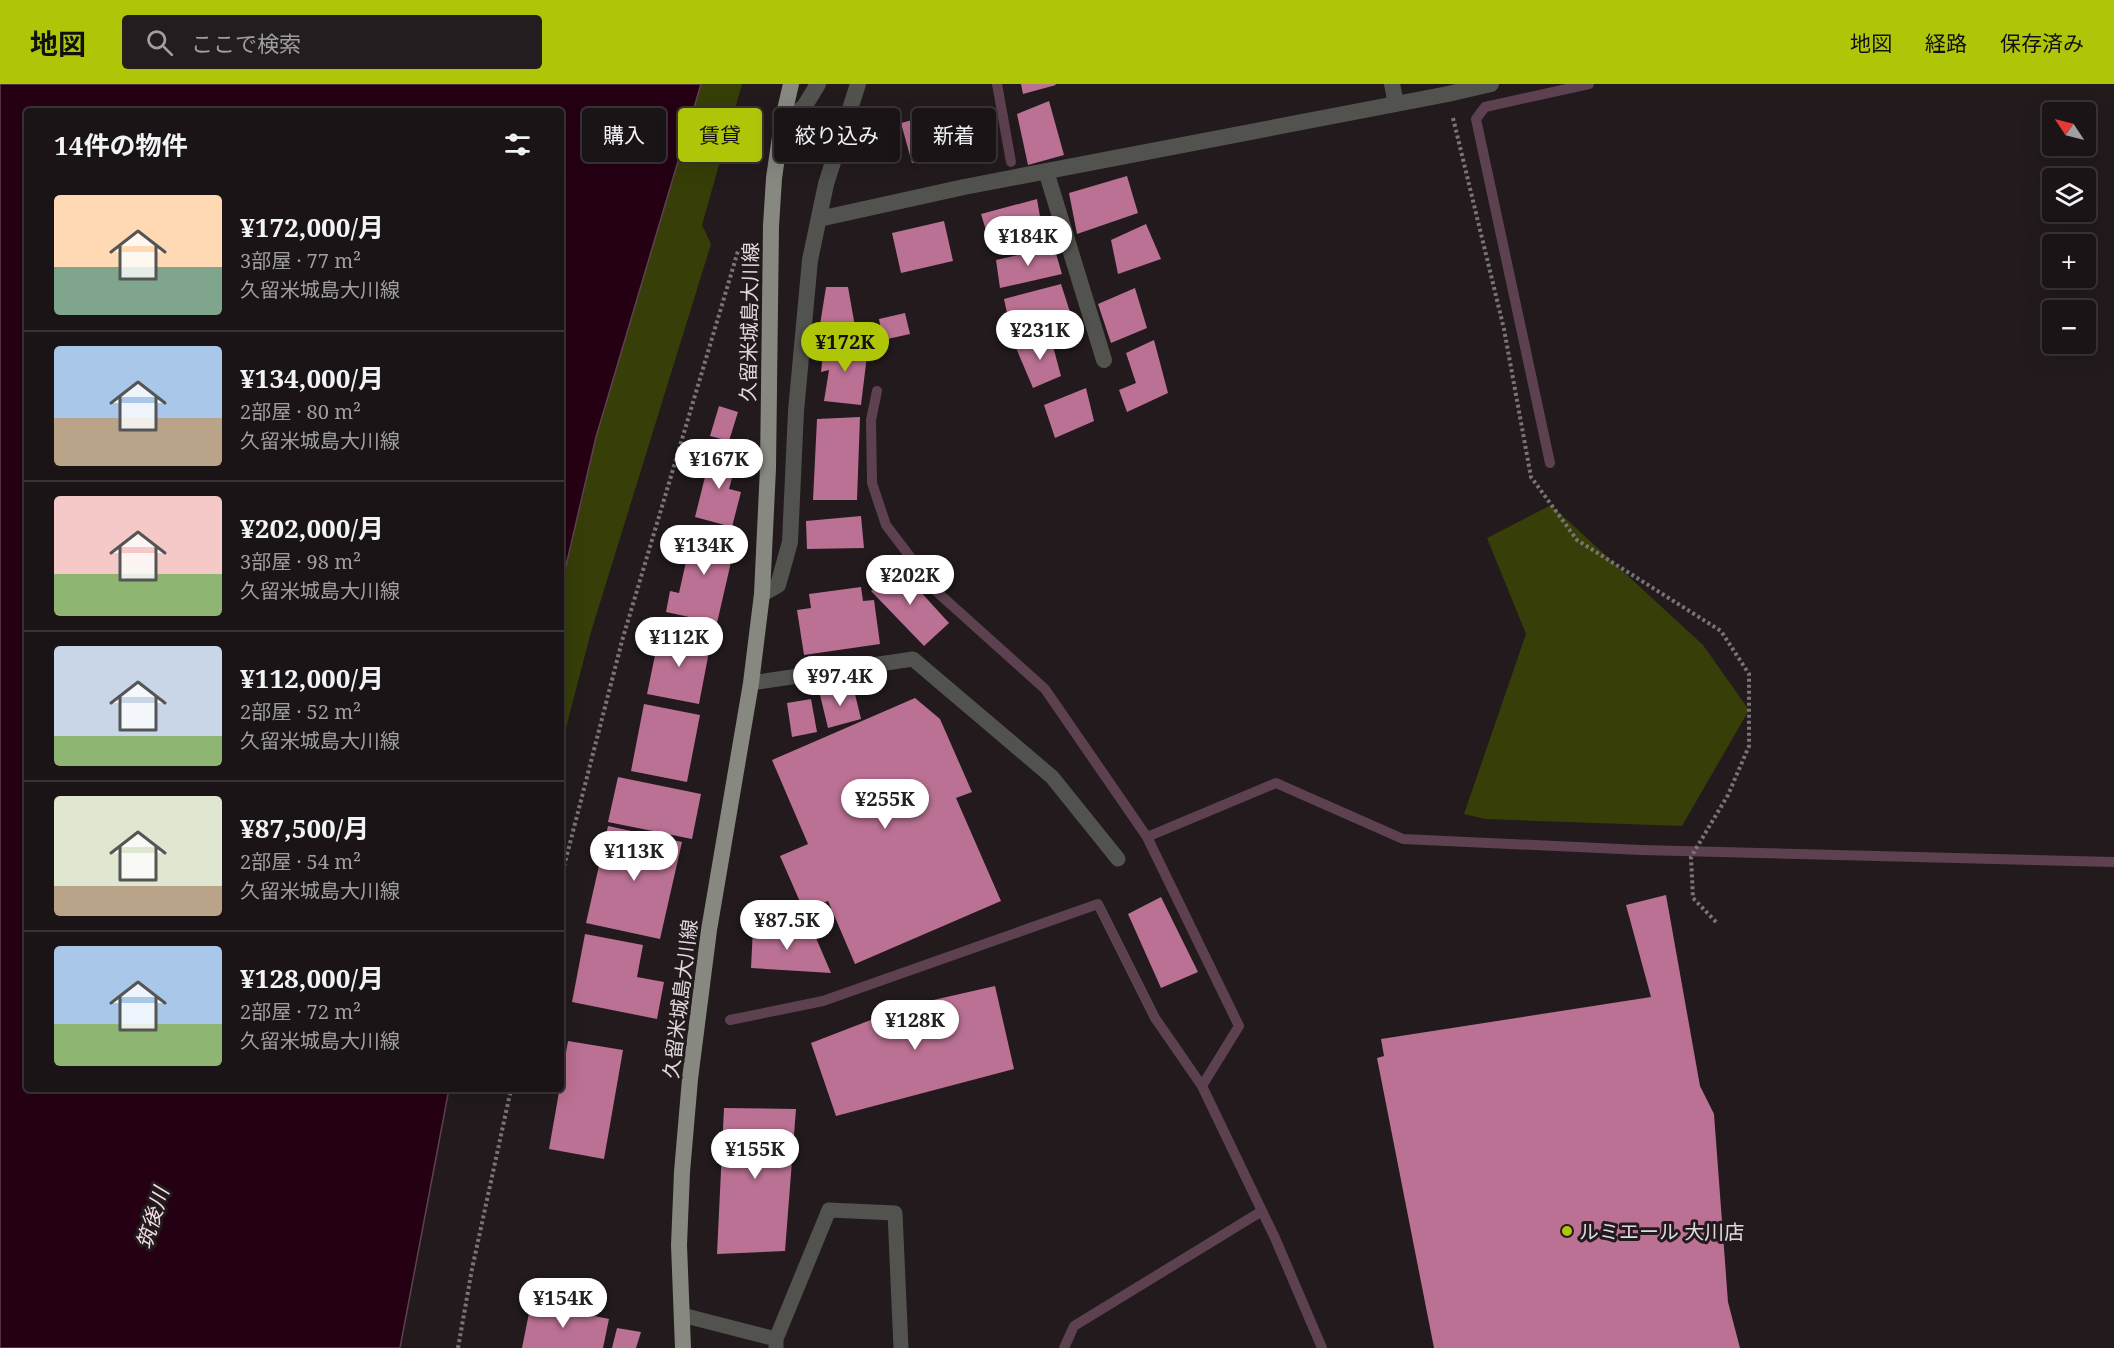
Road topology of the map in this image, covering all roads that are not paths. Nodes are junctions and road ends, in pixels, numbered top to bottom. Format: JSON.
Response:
{"nodes":[{"id":1,"x":791,"y":84,"type":"edge"},
{"id":2,"x":818,"y":84,"type":"edge"},
{"id":3,"x":858,"y":84,"type":"edge"},
{"id":4,"x":1392,"y":84,"type":"edge"},
{"id":5,"x":1491,"y":84,"type":"edge"},
{"id":6,"x":1396,"y":104,"type":"junction"},
{"id":7,"x":785,"y":108,"type":"edge"},
{"id":8,"x":803,"y":108,"type":"edge"},
{"id":9,"x":776,"y":162,"type":"edge"},
{"id":10,"x":1046,"y":171,"type":"junction"},
{"id":11,"x":819,"y":219,"type":"junction"},
{"id":12,"x":1104,"y":360,"type":"dead end"},
{"id":13,"x":762,"y":594,"type":"junction"},
{"id":14,"x":751,"y":683,"type":"junction"},
{"id":15,"x":1118,"y":859,"type":"dead end"},
{"id":16,"x":682,"y":1315,"type":"junction"},
{"id":17,"x":776,"y":1344,"type":"edge"},
{"id":18,"x":683,"y":1348,"type":"edge"},
{"id":19,"x":901,"y":1348,"type":"edge"}],
"edges":[{"from":1,"to":7,"type":"main road","name":"久留米城島大川線"},
{"from":2,"to":8,"type":"street"},
{"from":3,"to":11,"type":"street"},
{"from":4,"to":6,"type":"street"},
{"from":5,"to":6,"type":"street"},
{"from":6,"to":10,"type":"street"},
{"from":9,"to":13,"type":"main road","name":"久留米城島大川線"},
{"from":10,"to":11,"type":"street"},
{"from":10,"to":12,"type":"street"},
{"from":11,"to":13,"type":"street"},
{"from":13,"to":14,"type":"main road","name":"久留米城島大川線"},
{"from":14,"to":15,"type":"lane"},
{"from":14,"to":16,"type":"main road","name":"久留米城島大川線"},
{"from":16,"to":17,"type":"lane"},
{"from":16,"to":18,"type":"main road","name":"久留米城島大川線"},
{"from":17,"to":19,"type":"lane"}]}
